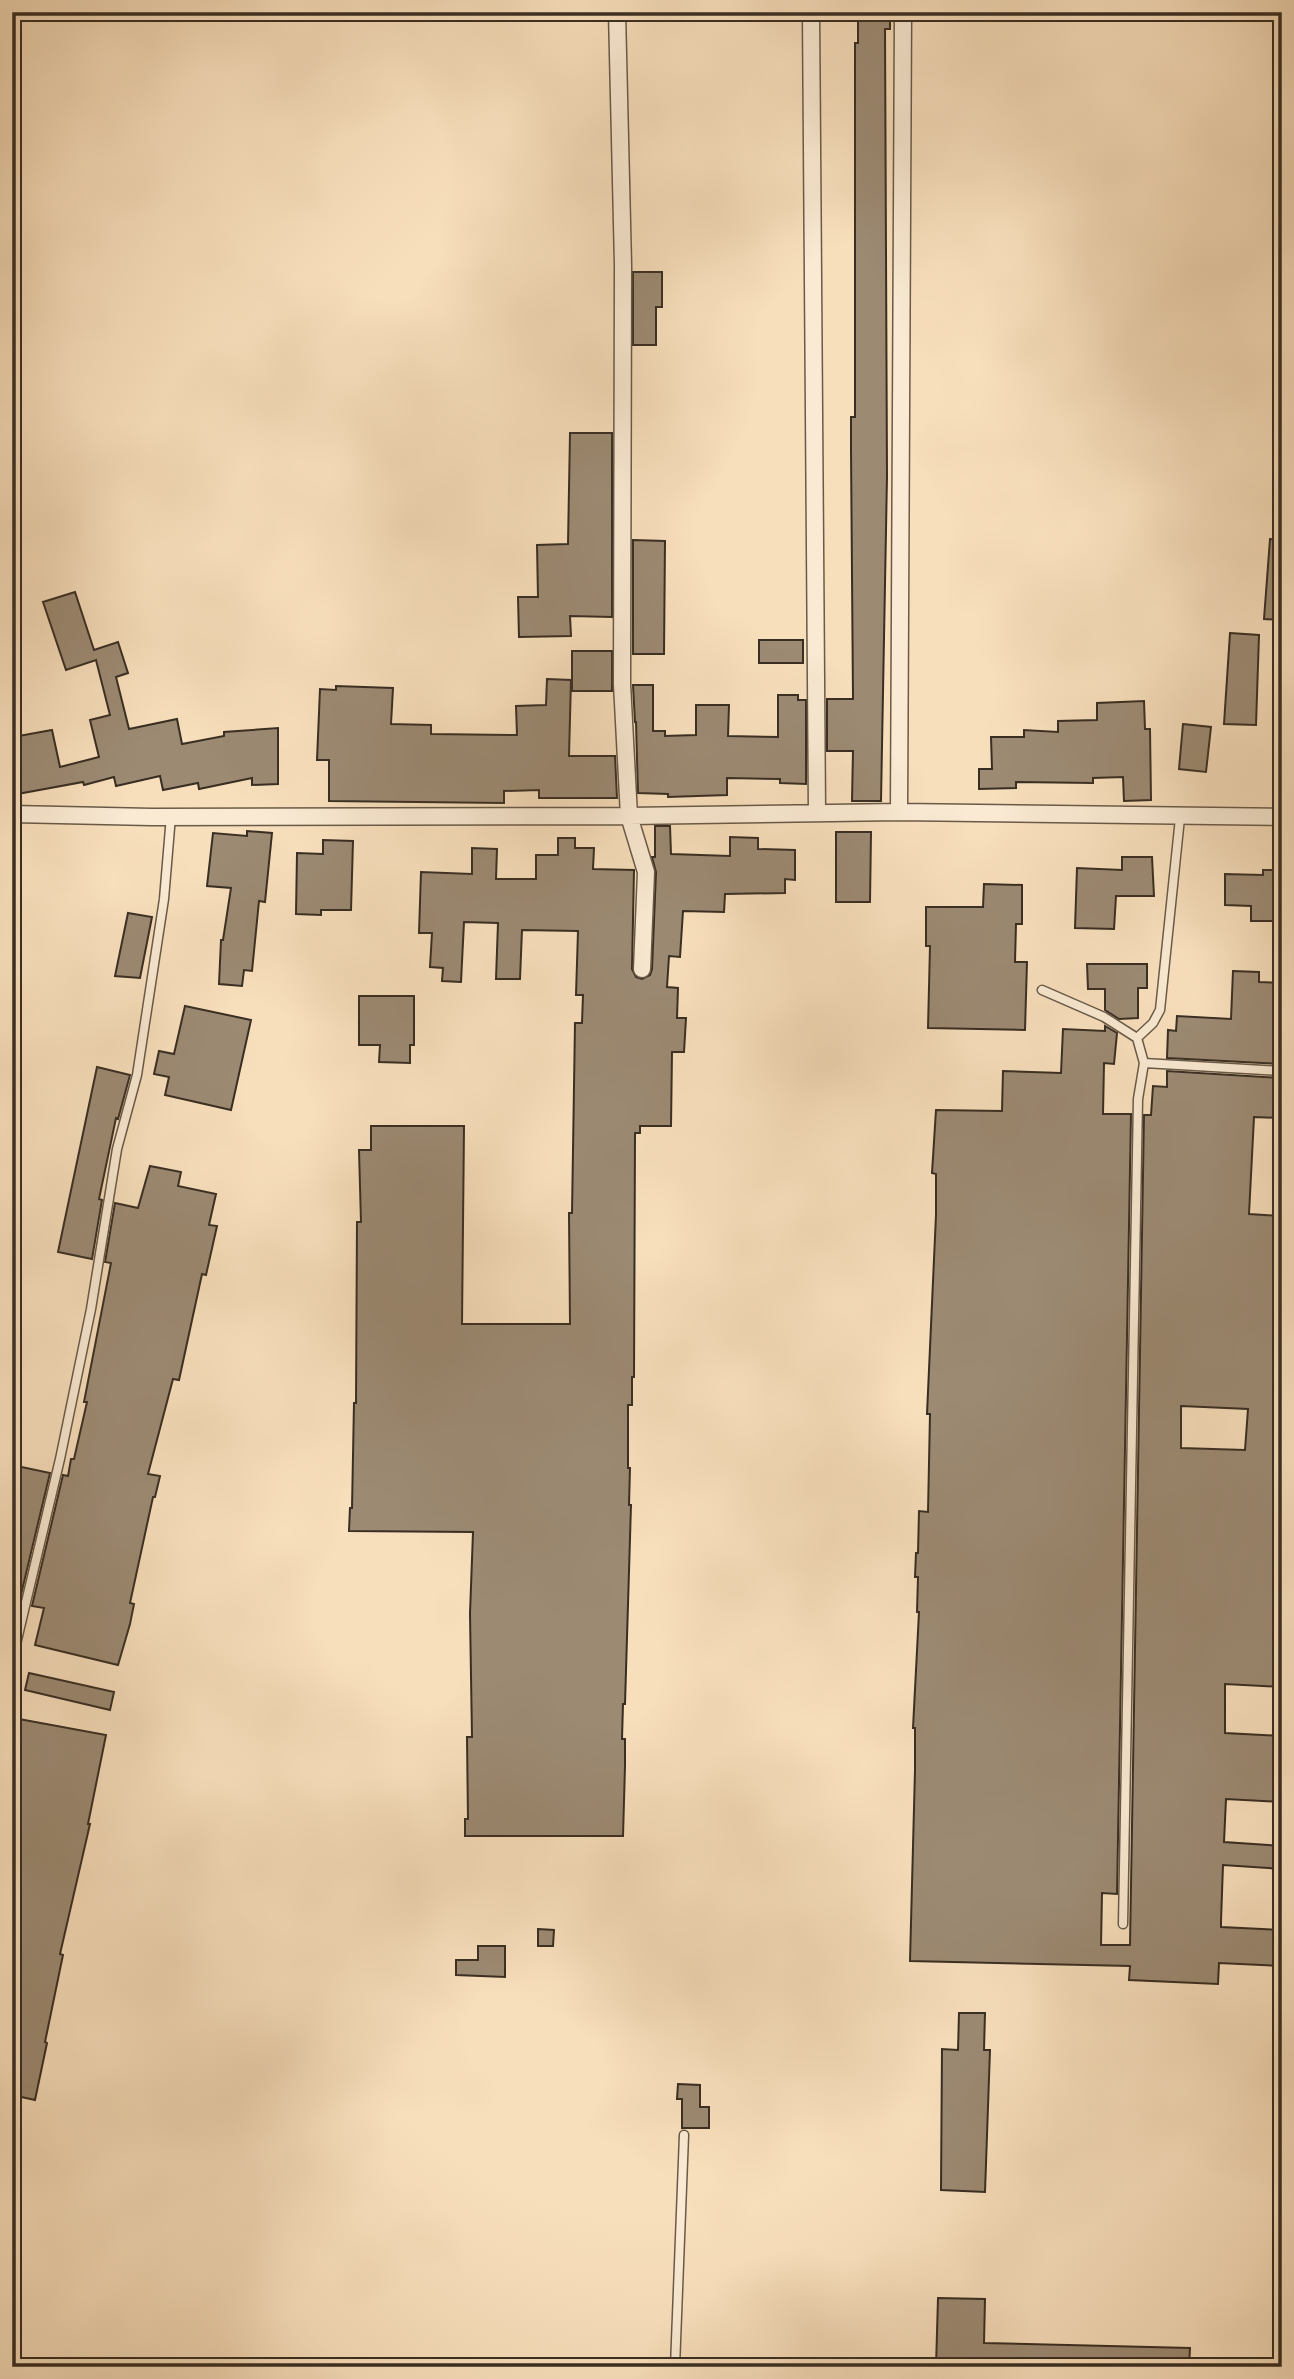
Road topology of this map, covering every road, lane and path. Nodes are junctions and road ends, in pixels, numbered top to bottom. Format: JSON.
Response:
{"nodes":[{"id":1,"x":617,"y":12,"type":"edge"},
{"id":2,"x":811,"y":12,"type":"edge"},
{"id":3,"x":904,"y":12,"type":"edge"},
{"id":4,"x":899,"y":812,"type":"junction"},
{"id":5,"x":817,"y":813,"type":"junction"},
{"id":6,"x":12,"y":814,"type":"edge"},
{"id":7,"x":171,"y":816,"type":"junction"},
{"id":8,"x":629,"y":816,"type":"junction"},
{"id":9,"x":1282,"y":817,"type":"edge"},
{"id":10,"x":1180,"y":818,"type":"junction"},
{"id":11,"x":642,"y":969,"type":"dead end"},
{"id":12,"x":1042,"y":990,"type":"dead end"},
{"id":13,"x":1137,"y":1038,"type":"junction"},
{"id":14,"x":1144,"y":1063,"type":"junction"},
{"id":15,"x":1282,"y":1071,"type":"edge"},
{"id":16,"x":12,"y":1661,"type":"edge"},
{"id":17,"x":1123,"y":1924,"type":"dead end"},
{"id":18,"x":684,"y":2135,"type":"dead end"},
{"id":19,"x":675,"y":2367,"type":"edge"}],
"edges":[{"from":1,"to":8,"type":"street"},
{"from":2,"to":5,"type":"street"},
{"from":3,"to":4,"type":"street"},
{"from":4,"to":5,"type":"street"},
{"from":4,"to":10,"type":"street"},
{"from":5,"to":8,"type":"street"},
{"from":6,"to":7,"type":"street"},
{"from":7,"to":8,"type":"street"},
{"from":7,"to":16,"type":"lane"},
{"from":8,"to":11,"type":"street"},
{"from":9,"to":10,"type":"street"},
{"from":10,"to":13,"type":"lane"},
{"from":12,"to":13,"type":"lane"},
{"from":13,"to":14,"type":"lane"},
{"from":14,"to":15,"type":"lane"},
{"from":14,"to":17,"type":"lane"},
{"from":18,"to":19,"type":"lane"}]}
